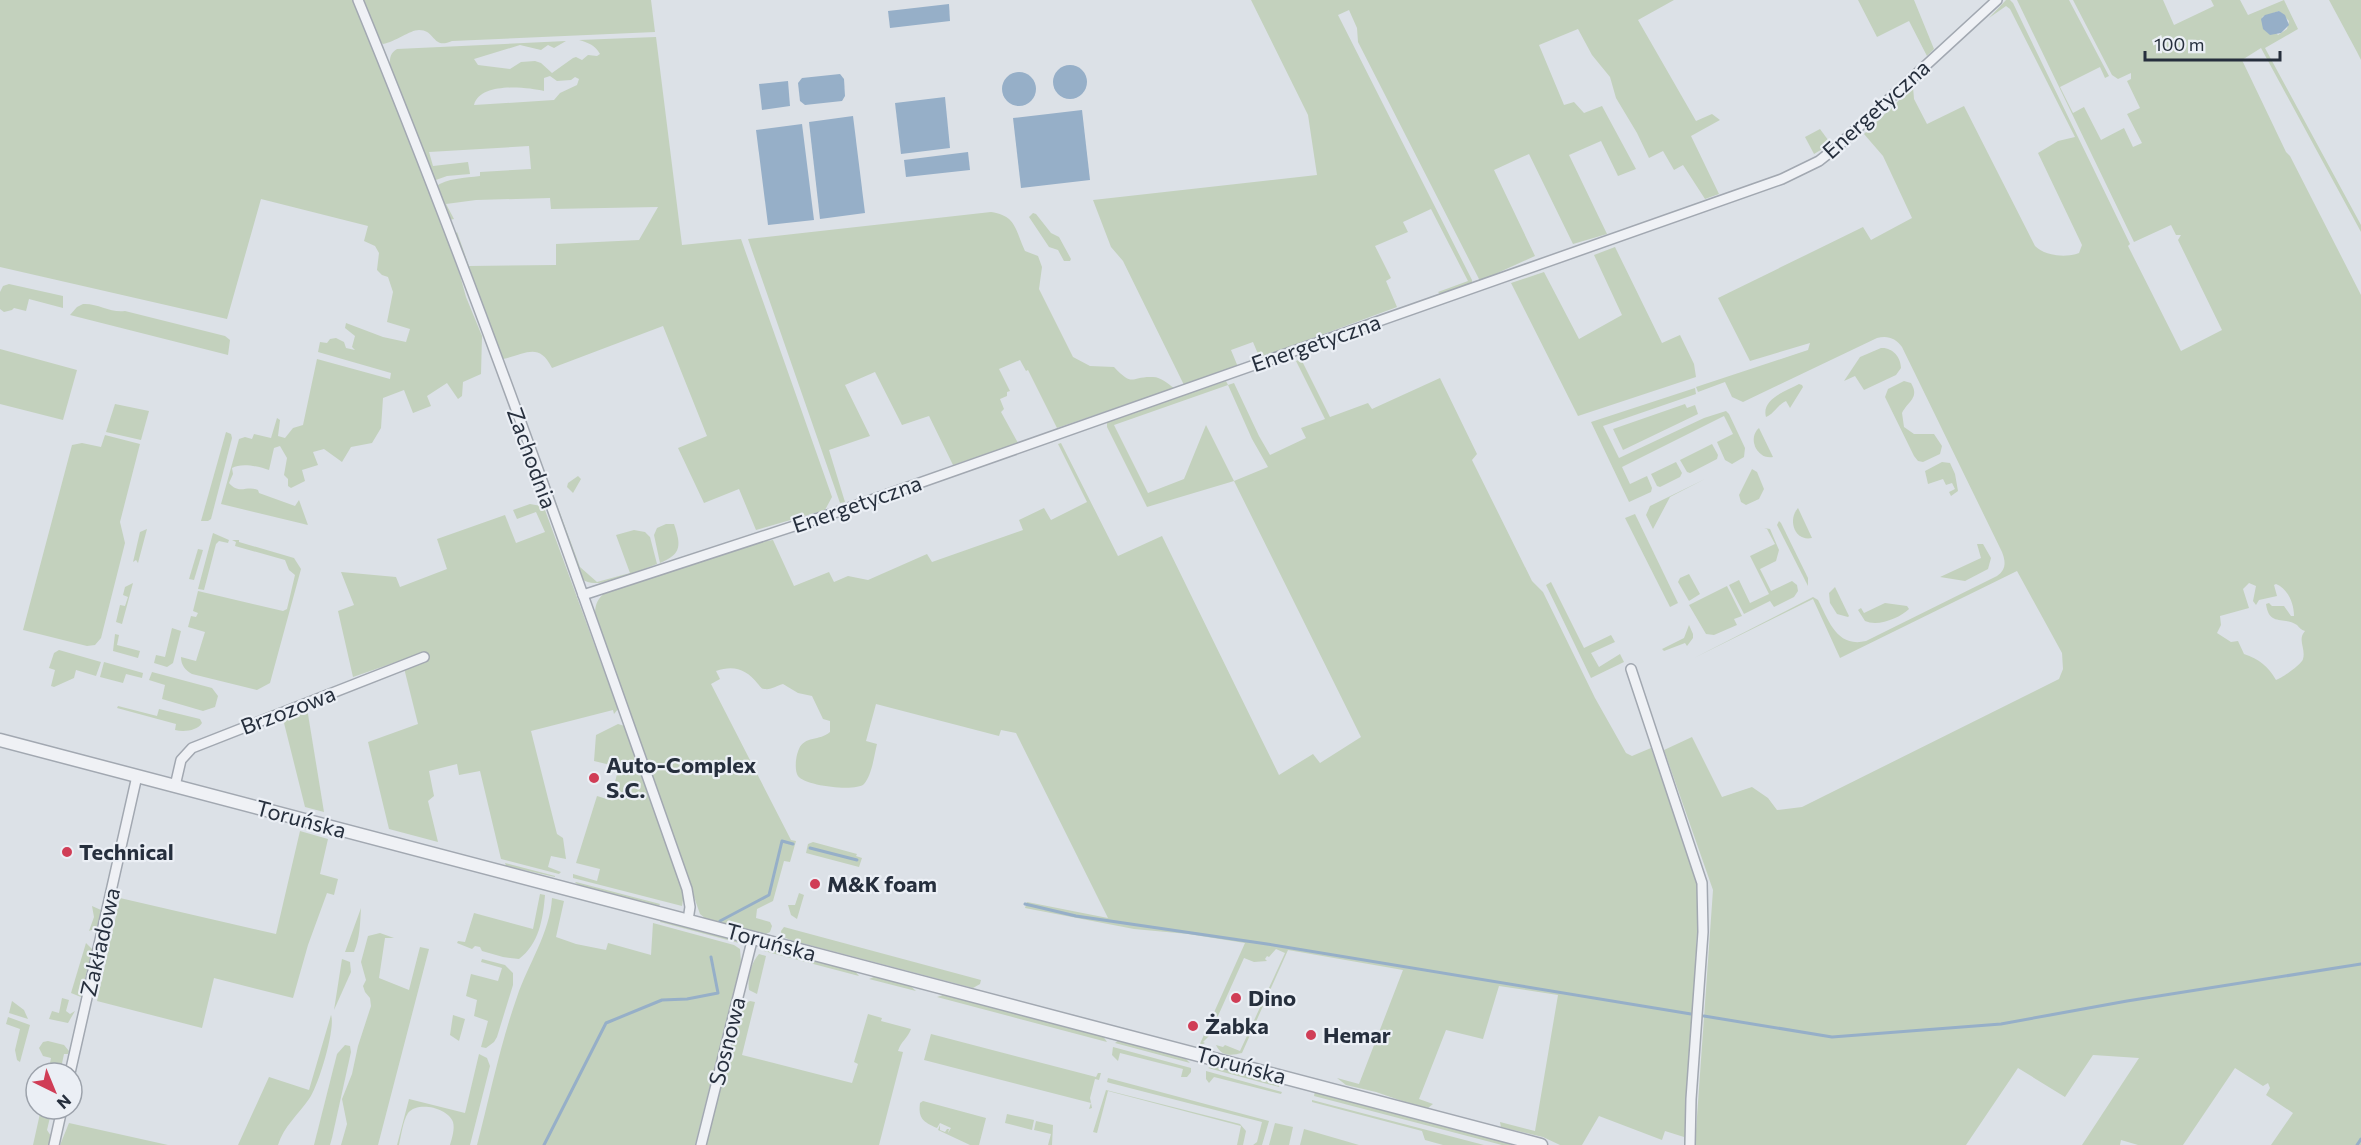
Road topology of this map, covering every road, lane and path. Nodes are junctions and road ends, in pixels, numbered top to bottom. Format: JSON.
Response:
{"nodes":[{"id":1,"x":358,"y":0,"type":"edge"},
{"id":2,"x":1997,"y":0,"type":"edge"},
{"id":3,"x":583,"y":595,"type":"junction"},
{"id":4,"x":424,"y":657,"type":"dead end"},
{"id":5,"x":1631,"y":669,"type":"dead end"},
{"id":6,"x":0,"y":740,"type":"edge"},
{"id":7,"x":137,"y":776,"type":"junction"},
{"id":8,"x":175,"y":786,"type":"junction"},
{"id":9,"x":688,"y":920,"type":"junction"},
{"id":10,"x":753,"y":938,"type":"junction"},
{"id":11,"x":73,"y":1061,"type":"edge"},
{"id":12,"x":59,"y":1121,"type":"edge"},
{"id":13,"x":54,"y":1145,"type":"edge"},
{"id":14,"x":701,"y":1145,"type":"edge"},
{"id":15,"x":1541,"y":1145,"type":"edge"},
{"id":16,"x":1690,"y":1145,"type":"edge"}],
"edges":[{"from":1,"to":3,"type":"street","name":"Zachodnia"},
{"from":2,"to":3,"type":"street","name":"Energetyczna"},
{"from":3,"to":9,"type":"street","name":"Zachodnia"},
{"from":4,"to":8,"type":"street","name":"Brzozowa"},
{"from":5,"to":16,"type":"street"},
{"from":6,"to":7,"type":"street","name":"Toruńska"},
{"from":7,"to":8,"type":"street","name":"Toruńska"},
{"from":7,"to":11,"type":"street","name":"Zakładowa"},
{"from":8,"to":9,"type":"street","name":"Toruńska"},
{"from":9,"to":10,"type":"street","name":"Toruńska"},
{"from":10,"to":14,"type":"street","name":"Sosnowa"},
{"from":10,"to":15,"type":"street","name":"Toruńska"},
{"from":12,"to":13,"type":"street"}]}
